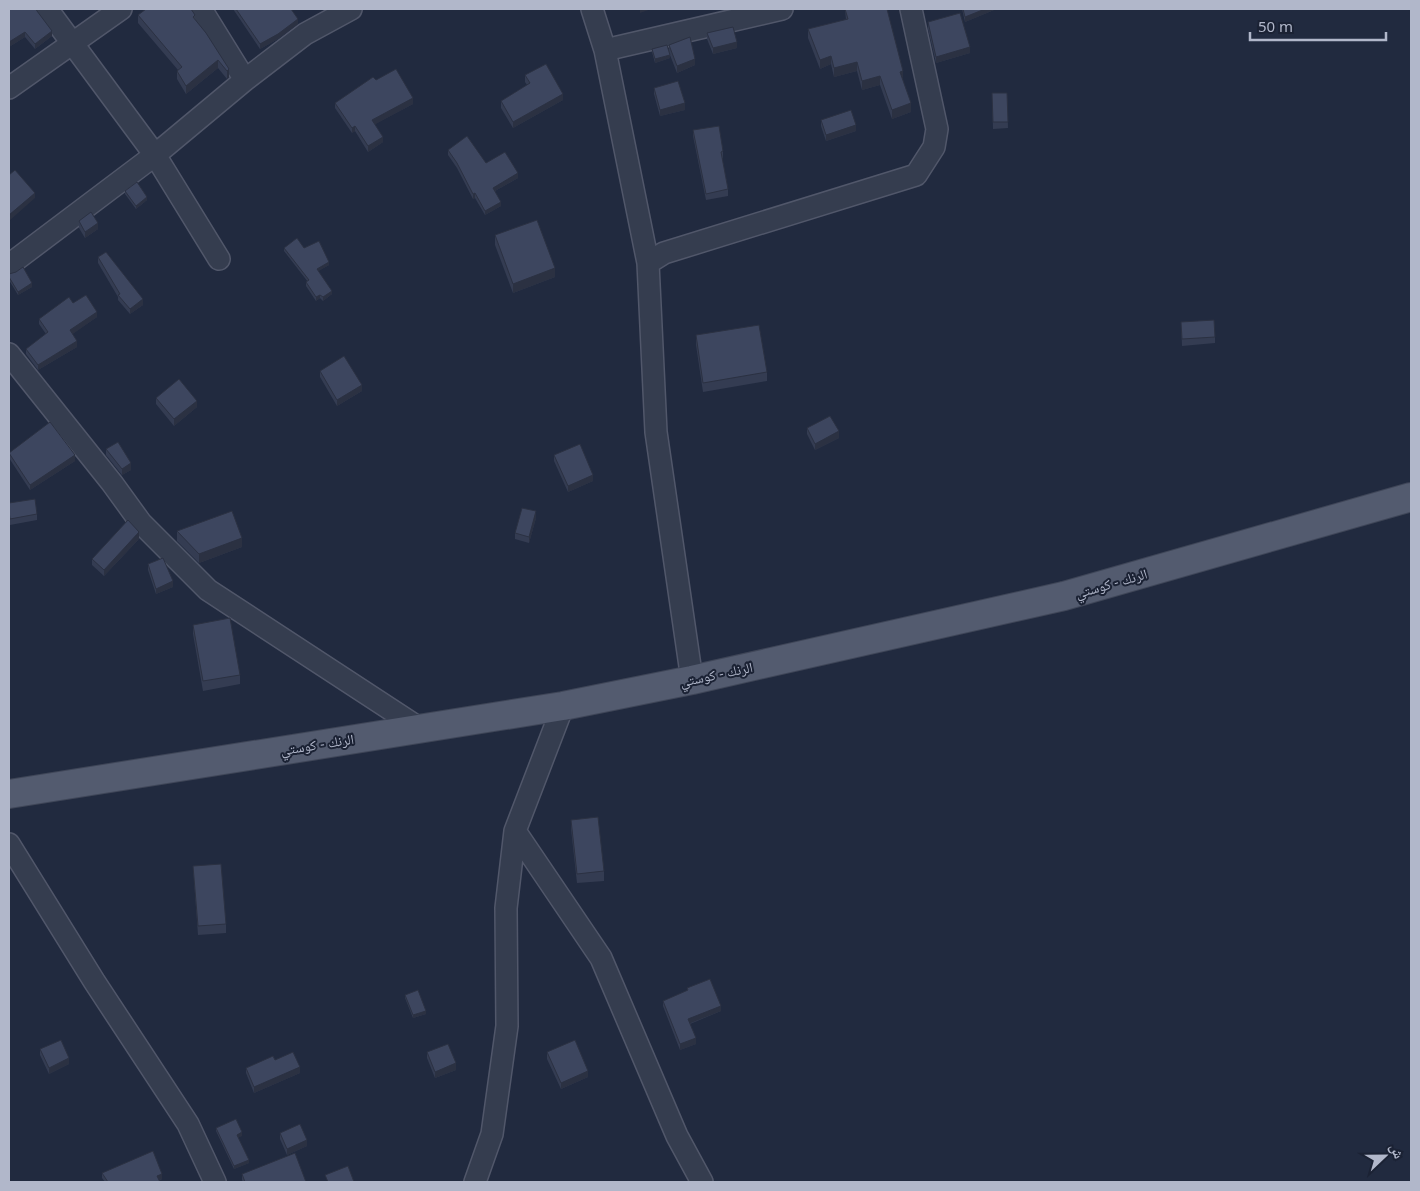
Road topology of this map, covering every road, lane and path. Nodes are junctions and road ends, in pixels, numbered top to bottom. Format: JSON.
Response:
{"nodes":[{"id":1,"x":47,"y":9,"type":"edge"},
{"id":2,"x":121,"y":9,"type":"edge"},
{"id":3,"x":201,"y":9,"type":"edge"},
{"id":4,"x":351,"y":9,"type":"edge"},
{"id":5,"x":592,"y":9,"type":"edge"},
{"id":6,"x":782,"y":9,"type":"edge"},
{"id":7,"x":911,"y":9,"type":"edge"},
{"id":8,"x":72,"y":44,"type":"junction"},
{"id":9,"x":605,"y":50,"type":"junction"},
{"id":10,"x":244,"y":80,"type":"junction"},
{"id":11,"x":9,"y":88,"type":"edge"},
{"id":12,"x":155,"y":155,"type":"junction"},
{"id":13,"x":219,"y":259,"type":"dead end"},
{"id":14,"x":648,"y":263,"type":"junction"},
{"id":15,"x":9,"y":265,"type":"edge"},
{"id":16,"x":9,"y":354,"type":"edge"},
{"id":17,"x":1411,"y":497,"type":"edge"},
{"id":18,"x":692,"y":680,"type":"junction"},
{"id":19,"x":563,"y":706,"type":"junction"},
{"id":20,"x":418,"y":728,"type":"junction"},
{"id":21,"x":9,"y":794,"type":"edge"},
{"id":22,"x":515,"y":831,"type":"junction"},
{"id":23,"x":9,"y":844,"type":"edge"},
{"id":24,"x":215,"y":1182,"type":"edge"},
{"id":25,"x":475,"y":1182,"type":"edge"},
{"id":26,"x":702,"y":1182,"type":"edge"}],
"edges":[{"from":1,"to":8,"type":"street"},
{"from":2,"to":8,"type":"street"},
{"from":3,"to":10,"type":"street"},
{"from":4,"to":10,"type":"street"},
{"from":5,"to":9,"type":"street"},
{"from":6,"to":9,"type":"street"},
{"from":7,"to":14,"type":"street"},
{"from":8,"to":11,"type":"street"},
{"from":8,"to":12,"type":"street"},
{"from":9,"to":14,"type":"street"},
{"from":10,"to":12,"type":"street"},
{"from":12,"to":13,"type":"street"},
{"from":12,"to":15,"type":"street"},
{"from":14,"to":18,"type":"street"},
{"from":16,"to":20,"type":"street"},
{"from":17,"to":18,"type":"main road","name":"الرنك - كوستي"},
{"from":18,"to":19,"type":"main road","name":"الرنك - كوستي"},
{"from":19,"to":20,"type":"main road","name":"الرنك - كوستي"},
{"from":19,"to":22,"type":"street"},
{"from":20,"to":21,"type":"main road","name":"الرنك - كوستي"},
{"from":22,"to":25,"type":"street"},
{"from":22,"to":26,"type":"street"},
{"from":23,"to":24,"type":"street"}]}
